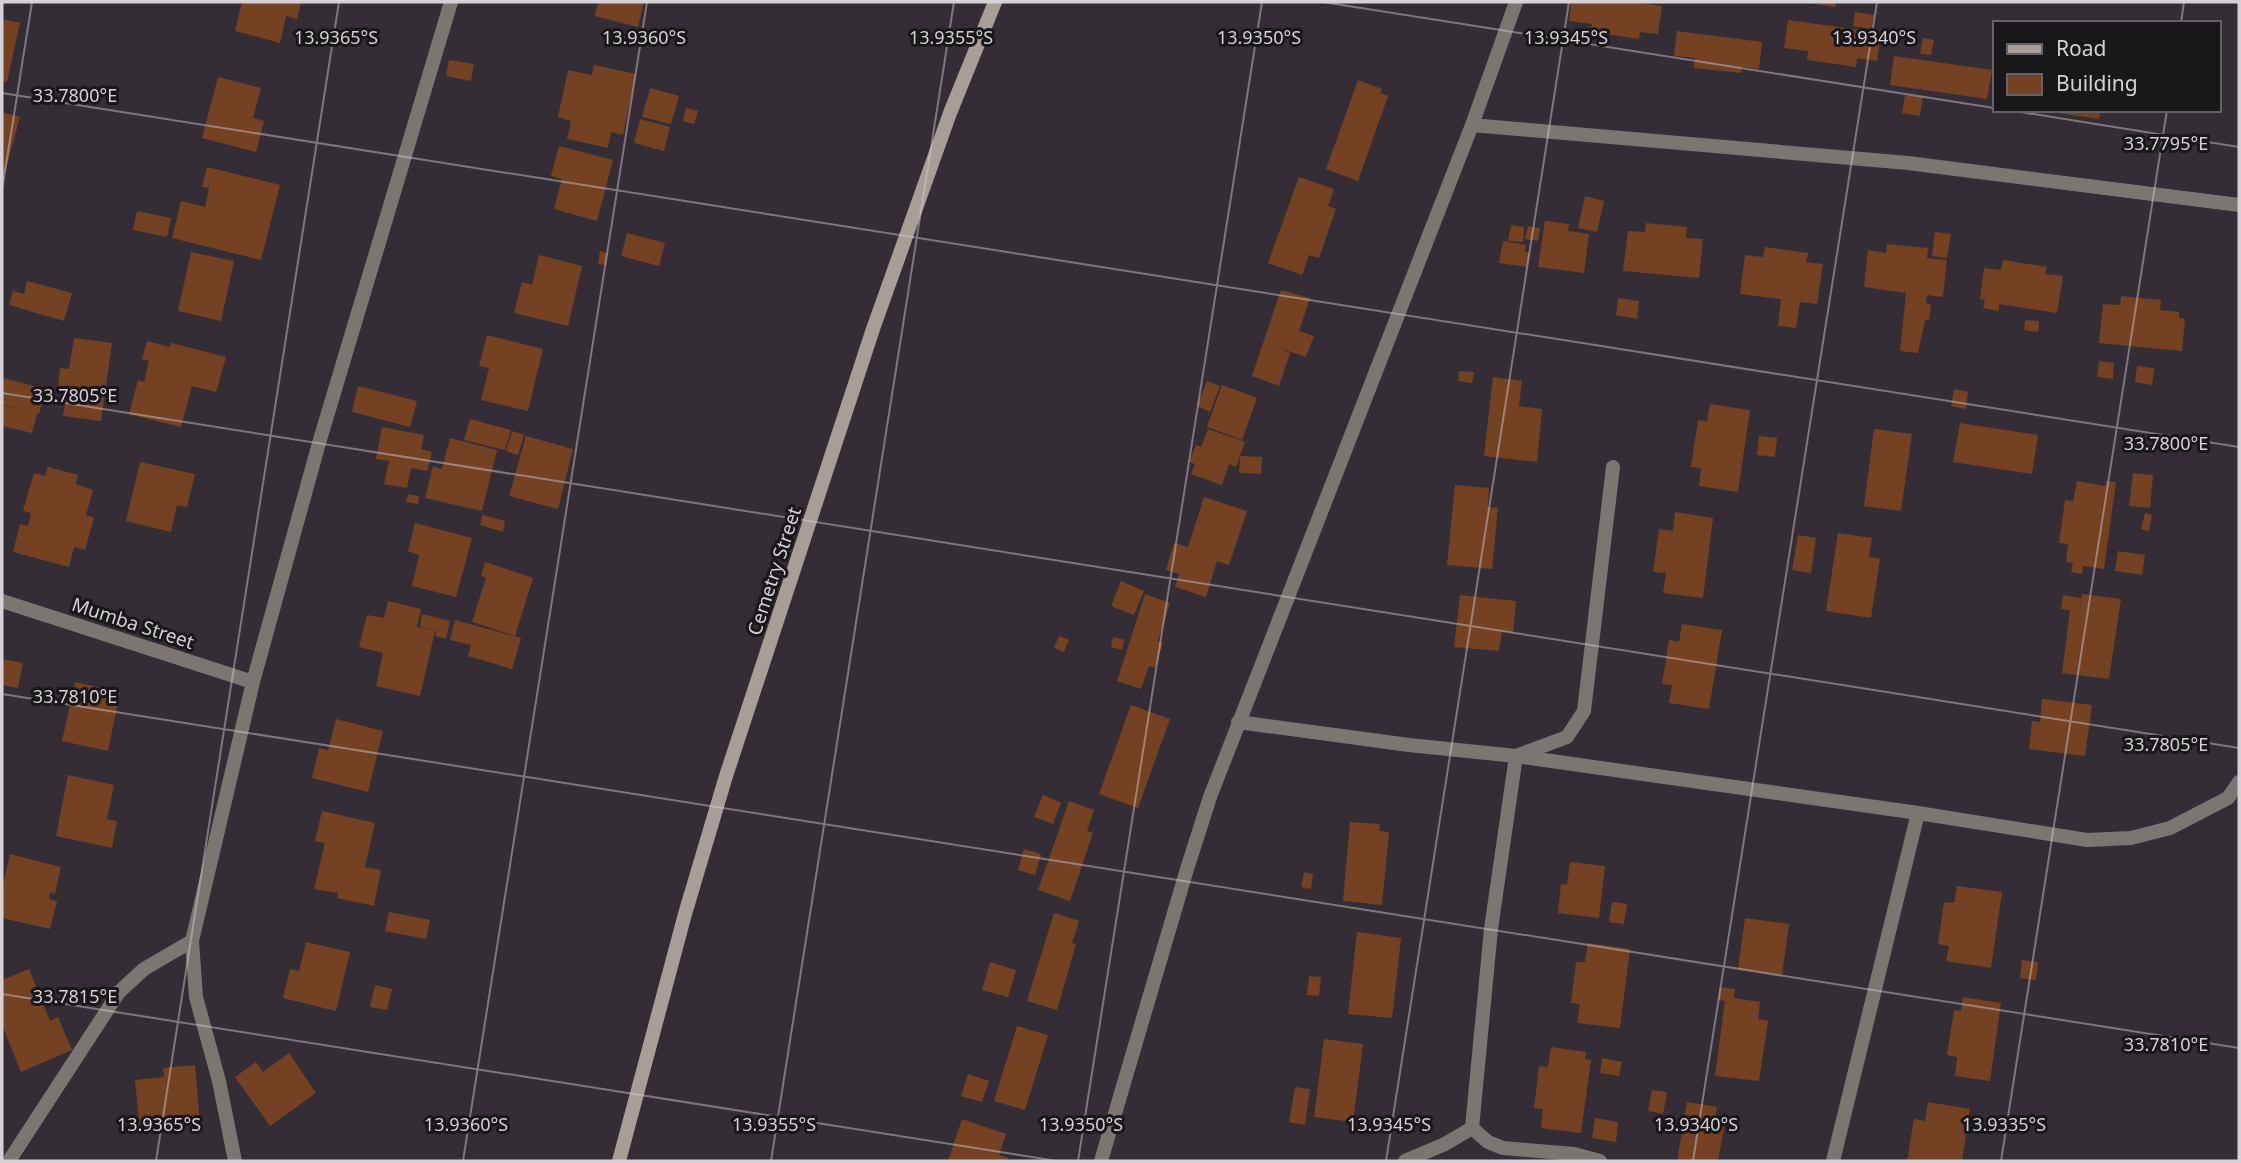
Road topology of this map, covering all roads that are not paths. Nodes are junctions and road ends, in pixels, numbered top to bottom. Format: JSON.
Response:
{"nodes":[{"id":1,"x":451,"y":2,"type":"edge"},
{"id":2,"x":995,"y":2,"type":"edge"},
{"id":3,"x":1516,"y":2,"type":"edge"},
{"id":4,"x":1472,"y":125,"type":"junction"},
{"id":5,"x":2239,"y":205,"type":"edge"},
{"id":6,"x":1613,"y":467,"type":"dead end"},
{"id":7,"x":2,"y":601,"type":"edge"},
{"id":8,"x":253,"y":682,"type":"junction"},
{"id":9,"x":1238,"y":723,"type":"junction"},
{"id":10,"x":1516,"y":756,"type":"junction"},
{"id":11,"x":2239,"y":782,"type":"edge"},
{"id":12,"x":1918,"y":813,"type":"junction"},
{"id":13,"x":192,"y":941,"type":"junction"},
{"id":14,"x":1472,"y":1128,"type":"junction"},
{"id":15,"x":9,"y":1161,"type":"edge"},
{"id":16,"x":235,"y":1161,"type":"edge"},
{"id":17,"x":619,"y":1161,"type":"edge"},
{"id":18,"x":1101,"y":1161,"type":"edge"},
{"id":19,"x":1405,"y":1161,"type":"edge"},
{"id":20,"x":1600,"y":1161,"type":"edge"},
{"id":21,"x":1833,"y":1161,"type":"edge"}],
"edges":[{"from":1,"to":8,"type":"street"},
{"from":2,"to":17,"type":"street","name":"Cemetry Street"},
{"from":3,"to":4,"type":"street"},
{"from":4,"to":5,"type":"street"},
{"from":4,"to":9,"type":"street"},
{"from":6,"to":10,"type":"street"},
{"from":7,"to":8,"type":"street","name":"Mumba Street"},
{"from":8,"to":13,"type":"street"},
{"from":9,"to":10,"type":"street"},
{"from":9,"to":18,"type":"street"},
{"from":10,"to":12,"type":"street"},
{"from":10,"to":14,"type":"street"},
{"from":11,"to":12,"type":"street"},
{"from":12,"to":21,"type":"street"},
{"from":13,"to":15,"type":"street"},
{"from":13,"to":16,"type":"street"},
{"from":14,"to":19,"type":"street"},
{"from":14,"to":20,"type":"street"}]}
